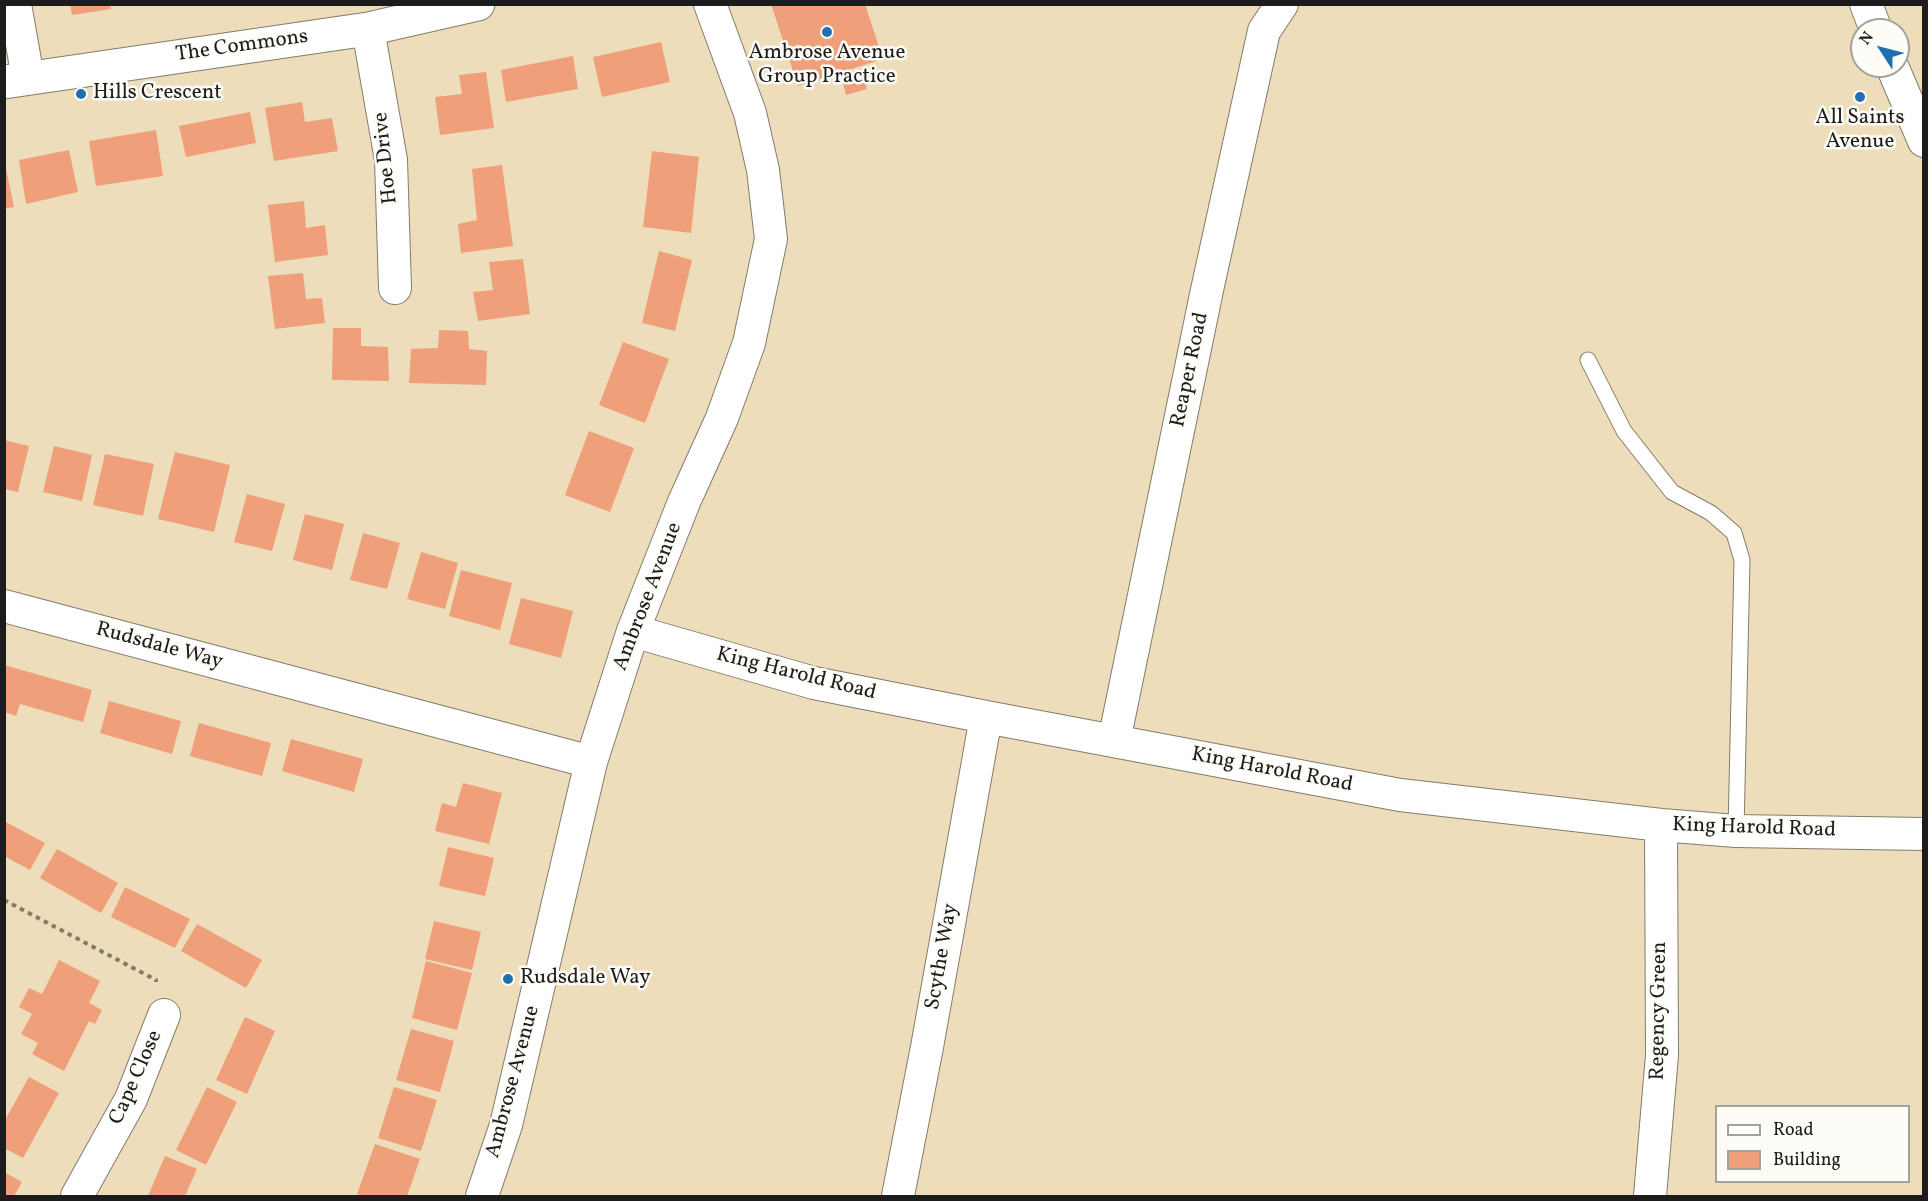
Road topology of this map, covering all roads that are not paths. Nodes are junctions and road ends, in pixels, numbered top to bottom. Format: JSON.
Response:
{"nodes":[{"id":1,"x":15,"y":4,"type":"edge"},
{"id":2,"x":478,"y":4,"type":"edge"},
{"id":3,"x":710,"y":4,"type":"edge"},
{"id":4,"x":1282,"y":4,"type":"edge"},
{"id":5,"x":368,"y":29,"type":"junction"},
{"id":6,"x":1897,"y":78,"type":"edge"},
{"id":7,"x":16,"y":80,"type":"edge"},
{"id":8,"x":1923,"y":141,"type":"edge"},
{"id":9,"x":395,"y":288,"type":"dead end"},
{"id":10,"x":1588,"y":360,"type":"dead end"},
{"id":11,"x":4,"y":606,"type":"edge"},
{"id":12,"x":633,"y":631,"type":"junction"},
{"id":13,"x":986,"y":717,"type":"junction"},
{"id":14,"x":1114,"y":741,"type":"junction"},
{"id":15,"x":591,"y":762,"type":"junction"},
{"id":16,"x":1661,"y":825,"type":"junction"},
{"id":17,"x":1736,"y":831,"type":"junction"},
{"id":18,"x":1923,"y":834,"type":"edge"},
{"id":19,"x":164,"y":1015,"type":"road end"},
{"id":20,"x":77,"y":1197,"type":"edge"},
{"id":21,"x":482,"y":1197,"type":"edge"},
{"id":22,"x":898,"y":1197,"type":"edge"},
{"id":23,"x":1650,"y":1197,"type":"edge"}],
"edges":[{"from":1,"to":7,"type":"street"},
{"from":2,"to":5,"type":"street","name":"The Commons"},
{"from":3,"to":12,"type":"street","name":"Ambrose Avenue"},
{"from":4,"to":14,"type":"street","name":"Reaper Road"},
{"from":5,"to":7,"type":"street","name":"The Commons"},
{"from":5,"to":9,"type":"street","name":"Hoe Drive"},
{"from":6,"to":8,"type":"street"},
{"from":10,"to":17,"type":"lane"},
{"from":11,"to":15,"type":"street","name":"Rudsdale Way"},
{"from":12,"to":13,"type":"street","name":"King Harold Road"},
{"from":12,"to":15,"type":"street","name":"Ambrose Avenue"},
{"from":13,"to":14,"type":"street","name":"King Harold Road"},
{"from":13,"to":22,"type":"street","name":"Scythe Way"},
{"from":14,"to":16,"type":"street","name":"King Harold Road"},
{"from":15,"to":21,"type":"street","name":"Ambrose Avenue"},
{"from":16,"to":17,"type":"street","name":"King Harold Road"},
{"from":16,"to":23,"type":"street","name":"Regency Green"},
{"from":17,"to":18,"type":"street","name":"King Harold Road"},
{"from":19,"to":20,"type":"street","name":"Cape Close"}]}
